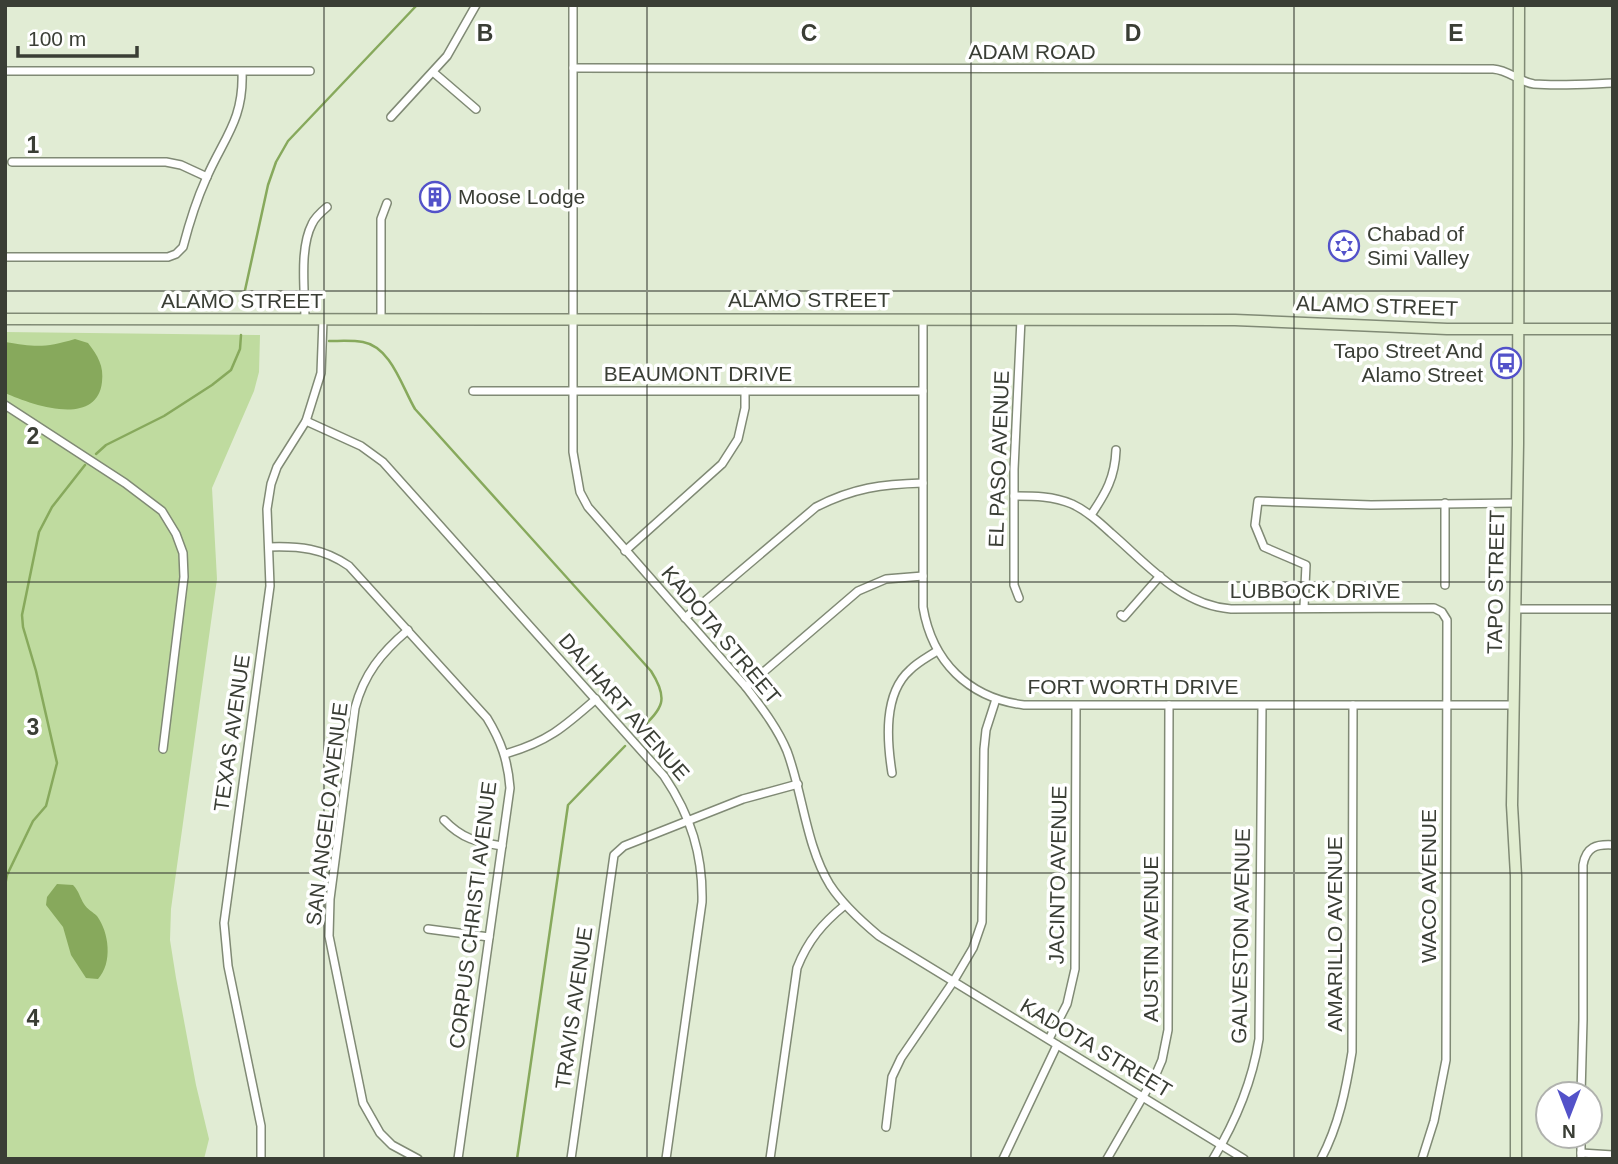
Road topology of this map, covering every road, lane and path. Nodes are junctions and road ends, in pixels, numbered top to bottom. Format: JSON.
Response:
{"nodes":[{"id":1,"x":476,"y":5,"type":"edge"},
{"id":2,"x":573,"y":5,"type":"edge"},
{"id":3,"x":1519,"y":5,"type":"edge"},
{"id":4,"x":573,"y":68,"type":"junction"},
{"id":5,"x":5,"y":71,"type":"edge"},
{"id":6,"x":310,"y":71,"type":"dead end"},
{"id":7,"x":242,"y":72,"type":"junction"},
{"id":8,"x":433,"y":72,"type":"junction"},
{"id":9,"x":1518,"y":79,"type":"junction"},
{"id":10,"x":1613,"y":83,"type":"edge"},
{"id":11,"x":476,"y":109,"type":"dead end"},
{"id":12,"x":391,"y":117,"type":"dead end"},
{"id":13,"x":12,"y":162,"type":"dead end"},
{"id":14,"x":206,"y":177,"type":"junction"},
{"id":15,"x":387,"y":204,"type":"dead end"},
{"id":16,"x":327,"y":207,"type":"dead end"},
{"id":17,"x":5,"y":257,"type":"edge"},
{"id":18,"x":5,"y":319,"type":"edge"},
{"id":19,"x":381,"y":319,"type":"junction"},
{"id":20,"x":574,"y":319,"type":"junction"},
{"id":21,"x":1021,"y":319,"type":"junction"},
{"id":22,"x":306,"y":320,"type":"junction"},
{"id":23,"x":323,"y":320,"type":"junction"},
{"id":24,"x":923,"y":320,"type":"junction"},
{"id":25,"x":1518,"y":330,"type":"junction"},
{"id":26,"x":1613,"y":330,"type":"edge"},
{"id":27,"x":473,"y":391,"type":"dead end"},
{"id":28,"x":746,"y":391,"type":"junction"},
{"id":29,"x":923,"y":391,"type":"junction"},
{"id":30,"x":573,"y":392,"type":"junction"},
{"id":31,"x":5,"y":405,"type":"edge"},
{"id":32,"x":306,"y":421,"type":"junction"},
{"id":33,"x":1116,"y":450,"type":"dead end"},
{"id":34,"x":923,"y":483,"type":"junction"},
{"id":35,"x":1014,"y":496,"type":"junction"},
{"id":36,"x":1445,"y":503,"type":"junction"},
{"id":37,"x":1516,"y":503,"type":"junction"},
{"id":38,"x":1091,"y":515,"type":"junction"},
{"id":39,"x":269,"y":547,"type":"junction"},
{"id":40,"x":625,"y":551,"type":"junction"},
{"id":41,"x":923,"y":576,"type":"junction"},
{"id":42,"x":1160,"y":576,"type":"junction"},
{"id":43,"x":1445,"y":585,"type":"dead end"},
{"id":44,"x":1019,"y":598,"type":"dead end"},
{"id":45,"x":1304,"y":607,"type":"junction"},
{"id":46,"x":1515,"y":609,"type":"junction"},
{"id":47,"x":1613,"y":609,"type":"edge"},
{"id":48,"x":1442,"y":612,"type":"joint"},
{"id":49,"x":1122,"y":615,"type":"dead end"},
{"id":50,"x":685,"y":618,"type":"junction"},
{"id":51,"x":408,"y":630,"type":"junction"},
{"id":52,"x":937,"y":651,"type":"junction"},
{"id":53,"x":746,"y":687,"type":"junction"},
{"id":54,"x":596,"y":699,"type":"junction"},
{"id":55,"x":996,"y":699,"type":"junction"},
{"id":56,"x":1169,"y":705,"type":"junction"},
{"id":57,"x":1262,"y":705,"type":"junction"},
{"id":58,"x":1353,"y":705,"type":"junction"},
{"id":59,"x":1447,"y":705,"type":"junction"},
{"id":60,"x":1514,"y":705,"type":"junction"},
{"id":61,"x":1076,"y":706,"type":"junction"},
{"id":62,"x":163,"y":749,"type":"dead end"},
{"id":63,"x":505,"y":754,"type":"junction"},
{"id":64,"x":892,"y":773,"type":"dead end"},
{"id":65,"x":798,"y":784,"type":"junction"},
{"id":66,"x":444,"y":820,"type":"dead end"},
{"id":67,"x":690,"y":820,"type":"junction"},
{"id":68,"x":1613,"y":845,"type":"edge"},
{"id":69,"x":502,"y":846,"type":"junction"},
{"id":70,"x":845,"y":905,"type":"junction"},
{"id":71,"x":428,"y":929,"type":"dead end"},
{"id":72,"x":489,"y":937,"type":"junction"},
{"id":73,"x":953,"y":982,"type":"junction"},
{"id":74,"x":1049,"y":1039,"type":"junction"},
{"id":75,"x":1057,"y":1045,"type":"junction"},
{"id":76,"x":1581,"y":1080,"type":"edge"},
{"id":77,"x":1142,"y":1096,"type":"junction"},
{"id":78,"x":886,"y":1127,"type":"dead end"},
{"id":79,"x":1221,"y":1145,"type":"junction"},
{"id":80,"x":1613,"y":1155,"type":"edge"},
{"id":81,"x":1581,"y":1156,"type":"edge"},
{"id":82,"x":261,"y":1159,"type":"edge"},
{"id":83,"x":418,"y":1159,"type":"edge"},
{"id":84,"x":458,"y":1159,"type":"edge"},
{"id":85,"x":571,"y":1159,"type":"edge"},
{"id":86,"x":666,"y":1159,"type":"edge"},
{"id":87,"x":770,"y":1159,"type":"edge"},
{"id":88,"x":1003,"y":1159,"type":"edge"},
{"id":89,"x":1107,"y":1159,"type":"edge"},
{"id":90,"x":1213,"y":1159,"type":"edge"},
{"id":91,"x":1244,"y":1159,"type":"edge"},
{"id":92,"x":1321,"y":1159,"type":"edge"},
{"id":93,"x":1422,"y":1159,"type":"edge"},
{"id":94,"x":1516,"y":1159,"type":"edge"}],
"edges":[{"from":1,"to":8,"type":"street"},
{"from":2,"to":4,"type":"street","name":"KADOTA STREET"},
{"from":3,"to":9,"type":"main road","name":"TAPO STREET"},
{"from":4,"to":9,"type":"street","name":"ADAM ROAD"},
{"from":4,"to":20,"type":"street","name":"KADOTA STREET"},
{"from":5,"to":7,"type":"street"},
{"from":6,"to":7,"type":"street"},
{"from":7,"to":14,"type":"street"},
{"from":8,"to":11,"type":"street"},
{"from":8,"to":12,"type":"street"},
{"from":9,"to":10,"type":"street","name":"ADAM ROAD"},
{"from":9,"to":25,"type":"main road","name":"TAPO STREET"},
{"from":13,"to":14,"type":"street"},
{"from":14,"to":17,"type":"street"},
{"from":15,"to":19,"type":"street"},
{"from":16,"to":22,"type":"street"},
{"from":18,"to":22,"type":"main road","name":"ALAMO STREET"},
{"from":19,"to":20,"type":"main road","name":"ALAMO STREET"},
{"from":19,"to":23,"type":"main road","name":"ALAMO STREET"},
{"from":20,"to":24,"type":"main road","name":"ALAMO STREET"},
{"from":20,"to":30,"type":"street","name":"KADOTA STREET"},
{"from":21,"to":24,"type":"main road","name":"ALAMO STREET"},
{"from":21,"to":25,"type":"main road","name":"ALAMO STREET"},
{"from":21,"to":35,"type":"street","name":"EL PASO AVENUE"},
{"from":22,"to":23,"type":"main road","name":"ALAMO STREET"},
{"from":23,"to":32,"type":"street","name":"TEXAS AVENUE"},
{"from":24,"to":29,"type":"street","name":"FORT WORTH DRIVE"},
{"from":25,"to":26,"type":"main road","name":"ALAMO STREET"},
{"from":25,"to":37,"type":"main road","name":"TAPO STREET"},
{"from":27,"to":30,"type":"street","name":"BEAUMONT DRIVE"},
{"from":28,"to":29,"type":"street","name":"BEAUMONT DRIVE"},
{"from":28,"to":30,"type":"street","name":"BEAUMONT DRIVE"},
{"from":28,"to":40,"type":"street"},
{"from":29,"to":34,"type":"street","name":"FORT WORTH DRIVE"},
{"from":30,"to":40,"type":"street","name":"KADOTA STREET"},
{"from":31,"to":62,"type":"street"},
{"from":32,"to":39,"type":"street","name":"TEXAS AVENUE"},
{"from":32,"to":54,"type":"street","name":"DALHART AVENUE"},
{"from":33,"to":38,"type":"street"},
{"from":34,"to":41,"type":"street","name":"FORT WORTH DRIVE"},
{"from":34,"to":50,"type":"street"},
{"from":35,"to":38,"type":"street","name":"LUBBOCK DRIVE"},
{"from":35,"to":44,"type":"street","name":"EL PASO AVENUE"},
{"from":36,"to":37,"type":"street"},
{"from":36,"to":43,"type":"street"},
{"from":36,"to":45,"type":"street"},
{"from":37,"to":46,"type":"main road","name":"TAPO STREET"},
{"from":38,"to":42,"type":"street","name":"LUBBOCK DRIVE"},
{"from":39,"to":51,"type":"street","name":"CORPUS CHRISTI AVENUE"},
{"from":39,"to":82,"type":"street","name":"TEXAS AVENUE"},
{"from":40,"to":50,"type":"street","name":"KADOTA STREET"},
{"from":41,"to":52,"type":"street","name":"FORT WORTH DRIVE"},
{"from":41,"to":53,"type":"street"},
{"from":42,"to":45,"type":"street","name":"LUBBOCK DRIVE"},
{"from":42,"to":49,"type":"street"},
{"from":45,"to":48,"type":"street","name":"LUBBOCK DRIVE"},
{"from":46,"to":47,"type":"street"},
{"from":46,"to":60,"type":"main road","name":"TAPO STREET"},
{"from":48,"to":59,"type":"street","name":"WACO AVENUE"},
{"from":50,"to":53,"type":"street","name":"KADOTA STREET"},
{"from":51,"to":63,"type":"street","name":"CORPUS CHRISTI AVENUE"},
{"from":51,"to":83,"type":"street","name":"SAN ANGELO AVENUE"},
{"from":52,"to":55,"type":"street","name":"FORT WORTH DRIVE"},
{"from":52,"to":64,"type":"street"},
{"from":53,"to":65,"type":"street","name":"KADOTA STREET"},
{"from":54,"to":63,"type":"street"},
{"from":54,"to":67,"type":"street","name":"DALHART AVENUE"},
{"from":55,"to":61,"type":"street","name":"FORT WORTH DRIVE"},
{"from":55,"to":73,"type":"street"},
{"from":56,"to":57,"type":"street","name":"FORT WORTH DRIVE"},
{"from":56,"to":61,"type":"street","name":"FORT WORTH DRIVE"},
{"from":56,"to":77,"type":"street","name":"AUSTIN AVENUE"},
{"from":57,"to":58,"type":"street","name":"FORT WORTH DRIVE"},
{"from":57,"to":79,"type":"street","name":"GALVESTON AVENUE"},
{"from":58,"to":59,"type":"street","name":"FORT WORTH DRIVE"},
{"from":58,"to":92,"type":"street","name":"AMARILLO AVENUE"},
{"from":59,"to":60,"type":"street","name":"FORT WORTH DRIVE"},
{"from":59,"to":93,"type":"street","name":"WACO AVENUE"},
{"from":60,"to":94,"type":"main road","name":"TAPO STREET"},
{"from":61,"to":74,"type":"street","name":"JACINTO AVENUE"},
{"from":63,"to":69,"type":"street","name":"CORPUS CHRISTI AVENUE"},
{"from":65,"to":67,"type":"street"},
{"from":65,"to":70,"type":"street","name":"KADOTA STREET"},
{"from":66,"to":69,"type":"street"},
{"from":67,"to":85,"type":"street","name":"TRAVIS AVENUE"},
{"from":67,"to":86,"type":"street","name":"DALHART AVENUE"},
{"from":68,"to":76,"type":"street"},
{"from":69,"to":72,"type":"street","name":"CORPUS CHRISTI AVENUE"},
{"from":70,"to":73,"type":"street","name":"KADOTA STREET"},
{"from":70,"to":87,"type":"street"},
{"from":71,"to":72,"type":"street"},
{"from":72,"to":84,"type":"street","name":"CORPUS CHRISTI AVENUE"},
{"from":73,"to":74,"type":"street","name":"KADOTA STREET"},
{"from":73,"to":78,"type":"street"},
{"from":74,"to":75,"type":"street","name":"KADOTA STREET"},
{"from":75,"to":77,"type":"street","name":"KADOTA STREET"},
{"from":75,"to":88,"type":"street"},
{"from":77,"to":79,"type":"street","name":"KADOTA STREET"},
{"from":77,"to":89,"type":"street","name":"AUSTIN AVENUE"},
{"from":79,"to":90,"type":"street","name":"GALVESTON AVENUE"},
{"from":79,"to":91,"type":"street","name":"KADOTA STREET"},
{"from":80,"to":81,"type":"street"}]}
